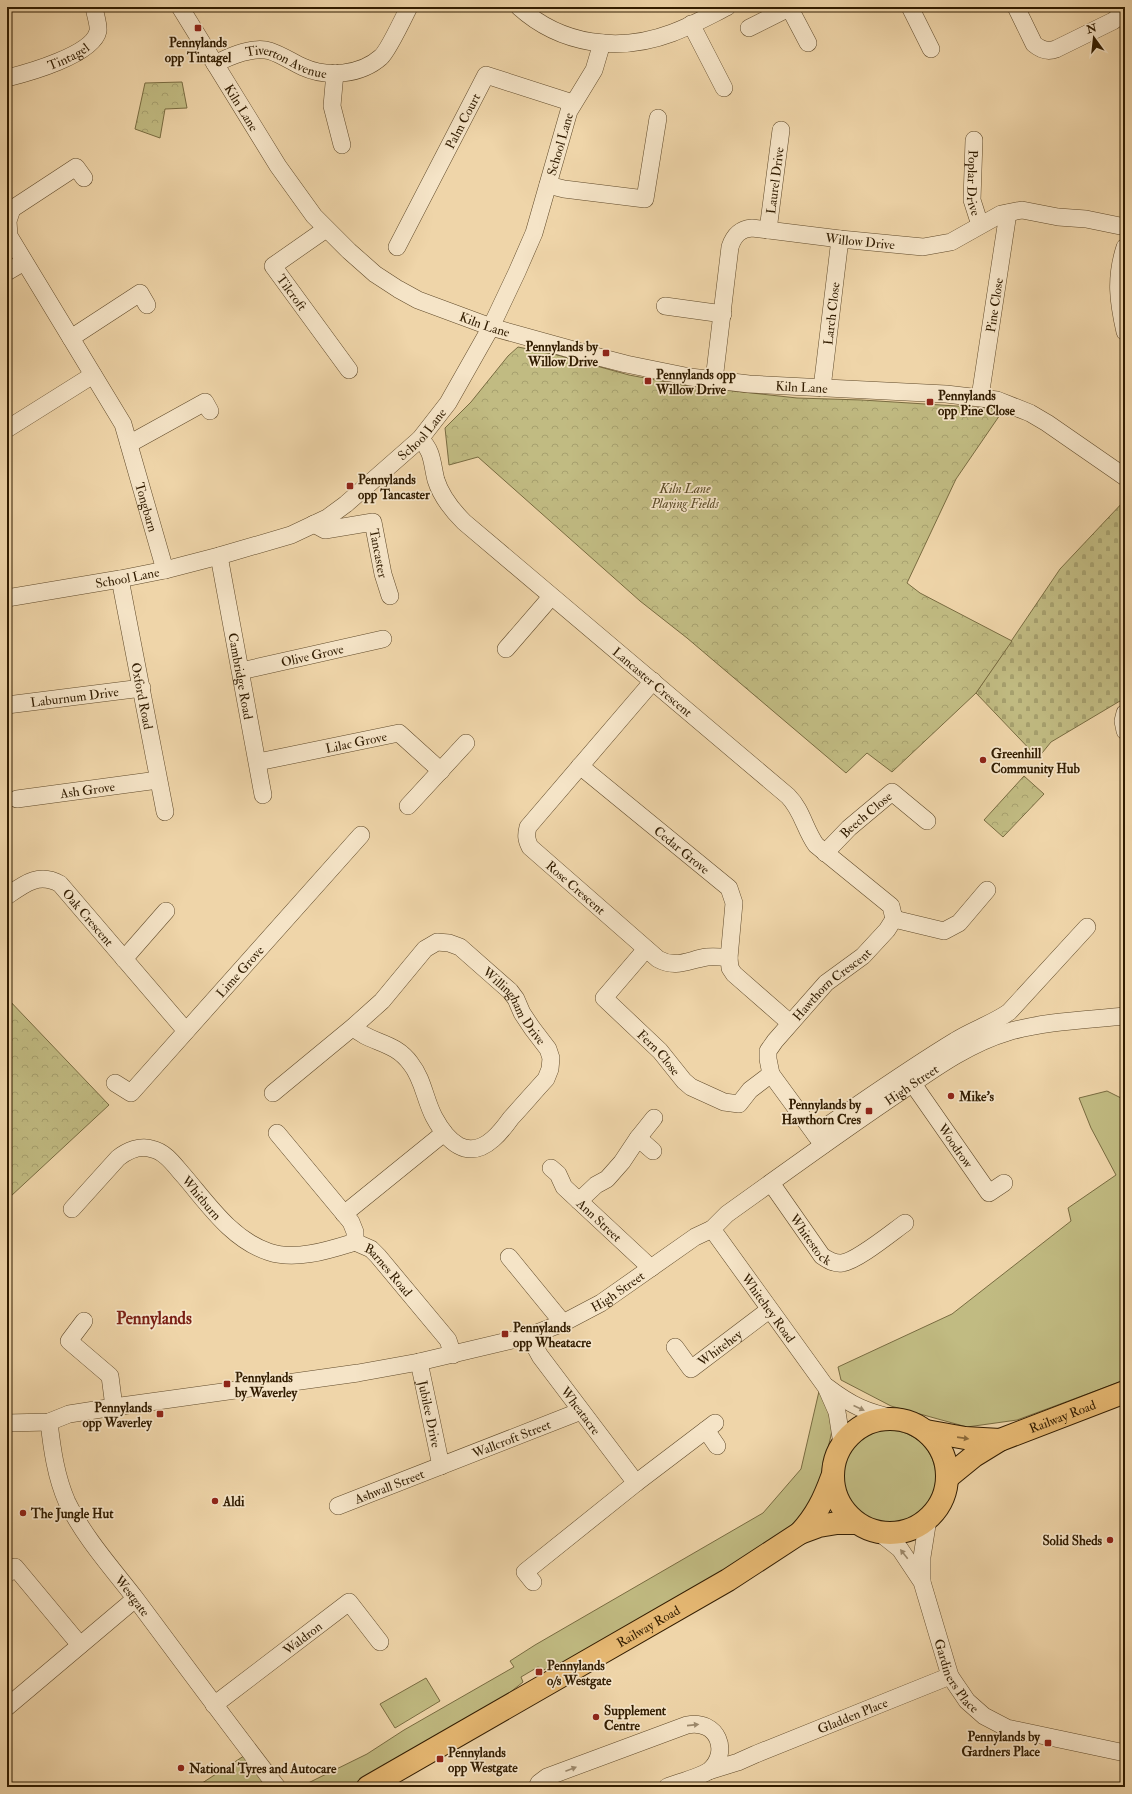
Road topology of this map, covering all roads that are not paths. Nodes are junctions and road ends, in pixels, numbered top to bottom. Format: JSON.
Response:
{"nodes":[{"id":1,"x":94,"y":7,"type":"edge"},
{"id":2,"x":180,"y":7,"type":"edge"},
{"id":3,"x":409,"y":7,"type":"edge"},
{"id":4,"x":519,"y":7,"type":"edge"},
{"id":5,"x":727,"y":7,"type":"edge"},
{"id":6,"x":789,"y":7,"type":"edge"},
{"id":7,"x":910,"y":7,"type":"edge"},
{"id":8,"x":1016,"y":7,"type":"edge"},
{"id":9,"x":1125,"y":12,"type":"edge"},
{"id":10,"x":691,"y":24,"type":"junction"},
{"id":11,"x":749,"y":28,"type":"dead end"},
{"id":12,"x":602,"y":43,"type":"junction"},
{"id":13,"x":808,"y":43,"type":"dead end"},
{"id":14,"x":931,"y":49,"type":"dead end"},
{"id":15,"x":215,"y":64,"type":"junction"},
{"id":16,"x":334,"y":73,"type":"junction"},
{"id":17,"x":7,"y":78,"type":"edge"},
{"id":18,"x":724,"y":88,"type":"dead end"},
{"id":19,"x":572,"y":103,"type":"junction"},
{"id":20,"x":658,"y":118,"type":"dead end"},
{"id":21,"x":781,"y":130,"type":"dead end"},
{"id":22,"x":974,"y":140,"type":"dead end"},
{"id":23,"x":342,"y":145,"type":"dead end"},
{"id":24,"x":84,"y":178,"type":"dead end"},
{"id":25,"x":548,"y":185,"type":"junction"},
{"id":26,"x":1008,"y":212,"type":"junction"},
{"id":27,"x":980,"y":225,"type":"junction"},
{"id":28,"x":1125,"y":227,"type":"edge"},
{"id":29,"x":326,"y":229,"type":"junction"},
{"id":30,"x":768,"y":230,"type":"junction"},
{"id":31,"x":840,"y":239,"type":"junction"},
{"id":32,"x":397,"y":247,"type":"dead end"},
{"id":33,"x":1125,"y":247,"type":"edge"},
{"id":34,"x":24,"y":262,"type":"junction"},
{"id":35,"x":7,"y":272,"type":"edge"},
{"id":36,"x":147,"y":305,"type":"dead end"},
{"id":37,"x":665,"y":306,"type":"dead end"},
{"id":38,"x":723,"y":314,"type":"junction"},
{"id":39,"x":491,"y":327,"type":"junction"},
{"id":40,"x":1125,"y":332,"type":"edge"},
{"id":41,"x":71,"y":338,"type":"junction"},
{"id":42,"x":349,"y":370,"type":"dead end"},
{"id":43,"x":93,"y":375,"type":"junction"},
{"id":44,"x":714,"y":380,"type":"junction"},
{"id":45,"x":822,"y":388,"type":"junction"},
{"id":46,"x":980,"y":397,"type":"junction"},
{"id":47,"x":210,"y":411,"type":"dead end"},
{"id":48,"x":7,"y":429,"type":"edge"},
{"id":49,"x":420,"y":439,"type":"junction"},
{"id":50,"x":129,"y":444,"type":"junction"},
{"id":51,"x":1125,"y":477,"type":"edge"},
{"id":52,"x":314,"y":524,"type":"junction"},
{"id":53,"x":219,"y":556,"type":"junction"},
{"id":54,"x":165,"y":570,"type":"junction"},
{"id":55,"x":120,"y":580,"type":"junction"},
{"id":56,"x":390,"y":596,"type":"dead end"},
{"id":57,"x":551,"y":597,"type":"junction"},
{"id":58,"x":7,"y":598,"type":"edge"},
{"id":59,"x":383,"y":639,"type":"dead end"},
{"id":60,"x":506,"y":649,"type":"dead end"},
{"id":61,"x":241,"y":671,"type":"junction"},
{"id":62,"x":654,"y":681,"type":"junction"},
{"id":63,"x":142,"y":688,"type":"junction"},
{"id":64,"x":7,"y":705,"type":"edge"},
{"id":65,"x":1125,"y":713,"type":"edge"},
{"id":66,"x":1125,"y":731,"type":"edge"},
{"id":67,"x":466,"y":743,"type":"dead end"},
{"id":68,"x":258,"y":762,"type":"junction"},
{"id":69,"x":580,"y":766,"type":"junction"},
{"id":70,"x":441,"y":771,"type":"junction"},
{"id":71,"x":158,"y":780,"type":"junction"},
{"id":72,"x":263,"y":795,"type":"dead end"},
{"id":73,"x":17,"y":799,"type":"dead end"},
{"id":74,"x":408,"y":806,"type":"dead end"},
{"id":75,"x":165,"y":812,"type":"dead end"},
{"id":76,"x":926,"y":821,"type":"dead end"},
{"id":77,"x":361,"y":836,"type":"dead end"},
{"id":78,"x":825,"y":853,"type":"junction"},
{"id":79,"x":989,"y":892,"type":"dead end"},
{"id":80,"x":7,"y":896,"type":"edge"},
{"id":81,"x":166,"y":911,"type":"dead end"},
{"id":82,"x":894,"y":919,"type":"junction"},
{"id":83,"x":1086,"y":927,"type":"dead end"},
{"id":84,"x":646,"y":949,"type":"junction"},
{"id":85,"x":729,"y":958,"type":"junction"},
{"id":86,"x":124,"y":960,"type":"junction"},
{"id":87,"x":1125,"y":1016,"type":"edge"},
{"id":88,"x":790,"y":1023,"type":"junction"},
{"id":89,"x":353,"y":1027,"type":"junction"},
{"id":90,"x":186,"y":1031,"type":"junction"},
{"id":91,"x":771,"y":1074,"type":"junction"},
{"id":92,"x":115,"y":1083,"type":"dead end"},
{"id":93,"x":913,"y":1084,"type":"junction"},
{"id":94,"x":273,"y":1093,"type":"dead end"},
{"id":95,"x":654,"y":1118,"type":"dead end"},
{"id":96,"x":277,"y":1133,"type":"dead end"},
{"id":97,"x":444,"y":1133,"type":"junction"},
{"id":98,"x":638,"y":1138,"type":"junction"},
{"id":99,"x":819,"y":1139,"type":"junction"},
{"id":100,"x":653,"y":1151,"type":"dead end"},
{"id":101,"x":552,"y":1168,"type":"dead end"},
{"id":102,"x":771,"y":1183,"type":"junction"},
{"id":103,"x":1004,"y":1183,"type":"dead end"},
{"id":104,"x":579,"y":1201,"type":"junction"},
{"id":105,"x":72,"y":1210,"type":"dead end"},
{"id":106,"x":344,"y":1214,"type":"junction"},
{"id":107,"x":905,"y":1223,"type":"dead end"},
{"id":108,"x":712,"y":1229,"type":"junction"},
{"id":109,"x":355,"y":1242,"type":"junction"},
{"id":110,"x":509,"y":1257,"type":"dead end"},
{"id":111,"x":651,"y":1268,"type":"junction"},
{"id":112,"x":769,"y":1310,"type":"junction"},
{"id":113,"x":84,"y":1321,"type":"dead end"},
{"id":114,"x":563,"y":1323,"type":"junction"},
{"id":115,"x":529,"y":1336,"type":"junction"},
{"id":116,"x":675,"y":1347,"type":"dead end"},
{"id":117,"x":453,"y":1355,"type":"junction"},
{"id":118,"x":419,"y":1362,"type":"junction"},
{"id":119,"x":822,"y":1380,"type":"junction"},
{"id":120,"x":1125,"y":1392,"type":"edge"},
{"id":121,"x":114,"y":1407,"type":"junction"},
{"id":122,"x":581,"y":1411,"type":"junction"},
{"id":123,"x":897,"y":1419,"type":"junction"},
{"id":124,"x":49,"y":1422,"type":"junction"},
{"id":125,"x":7,"y":1423,"type":"edge"},
{"id":126,"x":926,"y":1431,"type":"junction"},
{"id":127,"x":1000,"y":1440,"type":"junction"},
{"id":128,"x":842,"y":1444,"type":"junction"},
{"id":129,"x":717,"y":1446,"type":"dead end"},
{"id":130,"x":441,"y":1466,"type":"junction"},
{"id":131,"x":832,"y":1477,"type":"junction"},
{"id":132,"x":947,"y":1478,"type":"junction"},
{"id":133,"x":636,"y":1483,"type":"junction"},
{"id":134,"x":338,"y":1506,"type":"dead end"},
{"id":135,"x":928,"y":1519,"type":"junction"},
{"id":136,"x":856,"y":1523,"type":"junction"},
{"id":137,"x":800,"y":1533,"type":"junction"},
{"id":138,"x":880,"y":1533,"type":"junction"},
{"id":139,"x":7,"y":1574,"type":"edge"},
{"id":140,"x":533,"y":1582,"type":"dead end"},
{"id":141,"x":922,"y":1582,"type":"junction"},
{"id":142,"x":135,"y":1599,"type":"junction"},
{"id":143,"x":380,"y":1642,"type":"dead end"},
{"id":144,"x":80,"y":1646,"type":"junction"},
{"id":145,"x":950,"y":1676,"type":"junction"},
{"id":146,"x":214,"y":1705,"type":"junction"},
{"id":147,"x":7,"y":1707,"type":"edge"},
{"id":148,"x":719,"y":1741,"type":"junction"},
{"id":149,"x":1125,"y":1753,"type":"edge"},
{"id":150,"x":756,"y":1754,"type":"junction"},
{"id":151,"x":709,"y":1771,"type":"junction"},
{"id":152,"x":277,"y":1787,"type":"edge"},
{"id":153,"x":368,"y":1787,"type":"edge"},
{"id":154,"x":537,"y":1787,"type":"edge"},
{"id":155,"x":667,"y":1787,"type":"edge"}],
"edges":[{"from":1,"to":17,"type":"street","name":"Tintagel"},
{"from":2,"to":15,"type":"street","name":"Kiln Lane"},
{"from":3,"to":16,"type":"street","name":"Tiverton Avenue"},
{"from":4,"to":12,"type":"street"},
{"from":5,"to":10,"type":"street"},
{"from":6,"to":11,"type":"street"},
{"from":6,"to":13,"type":"street"},
{"from":7,"to":14,"type":"street"},
{"from":8,"to":9,"type":"street"},
{"from":10,"to":12,"type":"street"},
{"from":10,"to":18,"type":"street"},
{"from":12,"to":19,"type":"street","name":"School Lane"},
{"from":15,"to":16,"type":"street","name":"Tiverton Avenue"},
{"from":15,"to":29,"type":"street","name":"Kiln Lane"},
{"from":16,"to":23,"type":"street","name":"Tiverton Avenue"},
{"from":19,"to":25,"type":"street","name":"School Lane"},
{"from":19,"to":32,"type":"street","name":"Palm Court"},
{"from":20,"to":25,"type":"street"},
{"from":21,"to":30,"type":"street","name":"Laurel Drive"},
{"from":22,"to":27,"type":"street","name":"Poplar Drive"},
{"from":24,"to":34,"type":"street","name":"Tongbarn"},
{"from":25,"to":39,"type":"street","name":"School Lane"},
{"from":26,"to":27,"type":"street","name":"Willow Drive"},
{"from":26,"to":28,"type":"street","name":"Willow Drive"},
{"from":26,"to":46,"type":"street","name":"Pine Close"},
{"from":27,"to":31,"type":"street","name":"Willow Drive"},
{"from":29,"to":39,"type":"street","name":"Kiln Lane"},
{"from":29,"to":42,"type":"street","name":"Tilcroft"},
{"from":30,"to":31,"type":"street","name":"Willow Drive"},
{"from":30,"to":38,"type":"street","name":"Willow Drive"},
{"from":31,"to":45,"type":"street","name":"Larch Close"},
{"from":33,"to":40,"type":"street"},
{"from":34,"to":35,"type":"street"},
{"from":34,"to":41,"type":"street","name":"Tongbarn"},
{"from":36,"to":41,"type":"street"},
{"from":37,"to":38,"type":"street"},
{"from":38,"to":44,"type":"street","name":"Willow Drive"},
{"from":39,"to":44,"type":"street","name":"Kiln Lane"},
{"from":39,"to":49,"type":"street","name":"School Lane"},
{"from":41,"to":43,"type":"street","name":"Tongbarn"},
{"from":43,"to":48,"type":"street"},
{"from":43,"to":50,"type":"street","name":"Tongbarn"},
{"from":44,"to":45,"type":"street","name":"Kiln Lane"},
{"from":45,"to":46,"type":"street","name":"Kiln Lane"},
{"from":46,"to":51,"type":"street","name":"Kiln Lane"},
{"from":47,"to":50,"type":"street"},
{"from":49,"to":52,"type":"street","name":"School Lane"},
{"from":49,"to":57,"type":"street","name":"Lancaster Crescent"},
{"from":50,"to":54,"type":"street","name":"Tongbarn"},
{"from":52,"to":53,"type":"street","name":"School Lane"},
{"from":52,"to":56,"type":"street","name":"Tancaster"},
{"from":53,"to":54,"type":"street","name":"School Lane"},
{"from":53,"to":61,"type":"street","name":"Cambridge Road"},
{"from":54,"to":55,"type":"street","name":"School Lane"},
{"from":55,"to":58,"type":"street","name":"School Lane"},
{"from":55,"to":63,"type":"street","name":"Oxford Road"},
{"from":57,"to":60,"type":"street"},
{"from":57,"to":62,"type":"street","name":"Lancaster Crescent"},
{"from":59,"to":61,"type":"street","name":"Olive Grove"},
{"from":61,"to":68,"type":"street","name":"Cambridge Road"},
{"from":62,"to":69,"type":"street","name":"Rose Crescent"},
{"from":62,"to":78,"type":"street","name":"Lancaster Crescent"},
{"from":63,"to":64,"type":"street","name":"Laburnum Drive"},
{"from":63,"to":71,"type":"street","name":"Oxford Road"},
{"from":65,"to":66,"type":"street"},
{"from":67,"to":70,"type":"street"},
{"from":68,"to":70,"type":"street","name":"Lilac Grove"},
{"from":68,"to":72,"type":"street","name":"Cambridge Road"},
{"from":69,"to":84,"type":"street","name":"Rose Crescent"},
{"from":69,"to":85,"type":"street","name":"Cedar Grove"},
{"from":70,"to":74,"type":"street"},
{"from":71,"to":73,"type":"street","name":"Ash Grove"},
{"from":71,"to":75,"type":"street","name":"Oxford Road"},
{"from":76,"to":78,"type":"street","name":"Beech Close"},
{"from":77,"to":90,"type":"street","name":"Lime Grove"},
{"from":78,"to":82,"type":"street","name":"Lancaster Crescent"},
{"from":79,"to":82,"type":"street"},
{"from":80,"to":86,"type":"street","name":"Oak Crescent"},
{"from":81,"to":86,"type":"street","name":"Oak Crescent"},
{"from":82,"to":88,"type":"street","name":"Hawthorn Crescent"},
{"from":83,"to":99,"type":"street"},
{"from":84,"to":85,"type":"street","name":"Rose Crescent"},
{"from":84,"to":91,"type":"street","name":"Fern Close"},
{"from":85,"to":88,"type":"street"},
{"from":86,"to":90,"type":"street","name":"Oak Crescent"},
{"from":87,"to":93,"type":"street","name":"High Street"},
{"from":88,"to":91,"type":"street","name":"Hawthorn Crescent"},
{"from":89,"to":94,"type":"street","name":"Willingham Drive"},
{"from":89,"to":97,"type":"street","name":"Willingham Drive"},
{"from":89,"to":97,"type":"street","name":"Willingham Drive"},
{"from":90,"to":92,"type":"street","name":"Lime Grove"},
{"from":91,"to":99,"type":"street","name":"Hawthorn Crescent"},
{"from":93,"to":99,"type":"street","name":"High Street"},
{"from":93,"to":103,"type":"street","name":"Woodrow"},
{"from":95,"to":98,"type":"street"},
{"from":96,"to":106,"type":"street","name":"Barnes Road"},
{"from":97,"to":106,"type":"street"},
{"from":98,"to":100,"type":"street"},
{"from":98,"to":104,"type":"street"},
{"from":99,"to":102,"type":"street","name":"High Street"},
{"from":101,"to":104,"type":"street","name":"Ann Street"},
{"from":102,"to":107,"type":"street","name":"Whitestock"},
{"from":102,"to":108,"type":"street","name":"High Street"},
{"from":104,"to":111,"type":"street","name":"Ann Street"},
{"from":105,"to":109,"type":"street","name":"Whitburn"},
{"from":106,"to":109,"type":"street","name":"Barnes Road"},
{"from":108,"to":111,"type":"street","name":"High Street"},
{"from":108,"to":112,"type":"street","name":"Whitehey Road"},
{"from":109,"to":117,"type":"street","name":"Barnes Road"},
{"from":110,"to":114,"type":"street"},
{"from":111,"to":114,"type":"street","name":"High Street"},
{"from":112,"to":116,"type":"street","name":"Whitehey"},
{"from":112,"to":119,"type":"street","name":"Whitehey Road"},
{"from":113,"to":121,"type":"street"},
{"from":114,"to":115,"type":"street","name":"High Street"},
{"from":115,"to":117,"type":"street","name":"High Street"},
{"from":115,"to":122,"type":"street","name":"Wheatacre"},
{"from":117,"to":118,"type":"street","name":"High Street"},
{"from":118,"to":121,"type":"street","name":"High Street"},
{"from":118,"to":130,"type":"street","name":"Jubilee Drive"},
{"from":119,"to":123,"type":"street","one_way":true},
{"from":119,"to":128,"type":"street"},
{"from":120,"to":127,"type":"main road","name":"Railway Road"},
{"from":121,"to":124,"type":"street","name":"High Street"},
{"from":122,"to":130,"type":"street","name":"Wallcroft Street"},
{"from":122,"to":133,"type":"street","name":"Wheatacre"},
{"from":123,"to":126,"type":"main road"},
{"from":123,"to":128,"type":"main road"},
{"from":124,"to":125,"type":"street"},
{"from":124,"to":142,"type":"street","name":"Westgate"},
{"from":126,"to":127,"type":"main road","name":"Railway Road","one_way":true},
{"from":126,"to":132,"type":"main road"},
{"from":127,"to":132,"type":"main road","name":"Railway Road"},
{"from":128,"to":131,"type":"main road"},
{"from":129,"to":133,"type":"street"},
{"from":130,"to":134,"type":"street","name":"Ashwall Street"},
{"from":131,"to":136,"type":"main road"},
{"from":131,"to":137,"type":"main road","name":"Railway Road"},
{"from":132,"to":135,"type":"main road"},
{"from":133,"to":140,"type":"street"},
{"from":135,"to":138,"type":"main road"},
{"from":135,"to":141,"type":"street","name":"Gardiners Place"},
{"from":136,"to":137,"type":"main road","name":"Railway Road"},
{"from":136,"to":138,"type":"main road"},
{"from":137,"to":153,"type":"main road","name":"Railway Road"},
{"from":141,"to":138,"type":"street","name":"Gardiners Place","one_way":true},
{"from":139,"to":144,"type":"street"},
{"from":141,"to":145,"type":"street","name":"Gardiners Place"},
{"from":142,"to":144,"type":"street"},
{"from":142,"to":146,"type":"street","name":"Westgate"},
{"from":143,"to":146,"type":"street","name":"Waldron"},
{"from":144,"to":147,"type":"street"},
{"from":145,"to":149,"type":"street","name":"Gardiners Place"},
{"from":145,"to":150,"type":"street","name":"Gladden Place"},
{"from":146,"to":152,"type":"street","name":"Westgate"},
{"from":148,"to":150,"type":"street","name":"Gladden Place"},
{"from":148,"to":151,"type":"street"},
{"from":154,"to":148,"type":"street","name":"Gladden Place","one_way":true},
{"from":150,"to":151,"type":"street","name":"Gladden Place"},
{"from":151,"to":155,"type":"street","name":"Gladden Place"}]}
